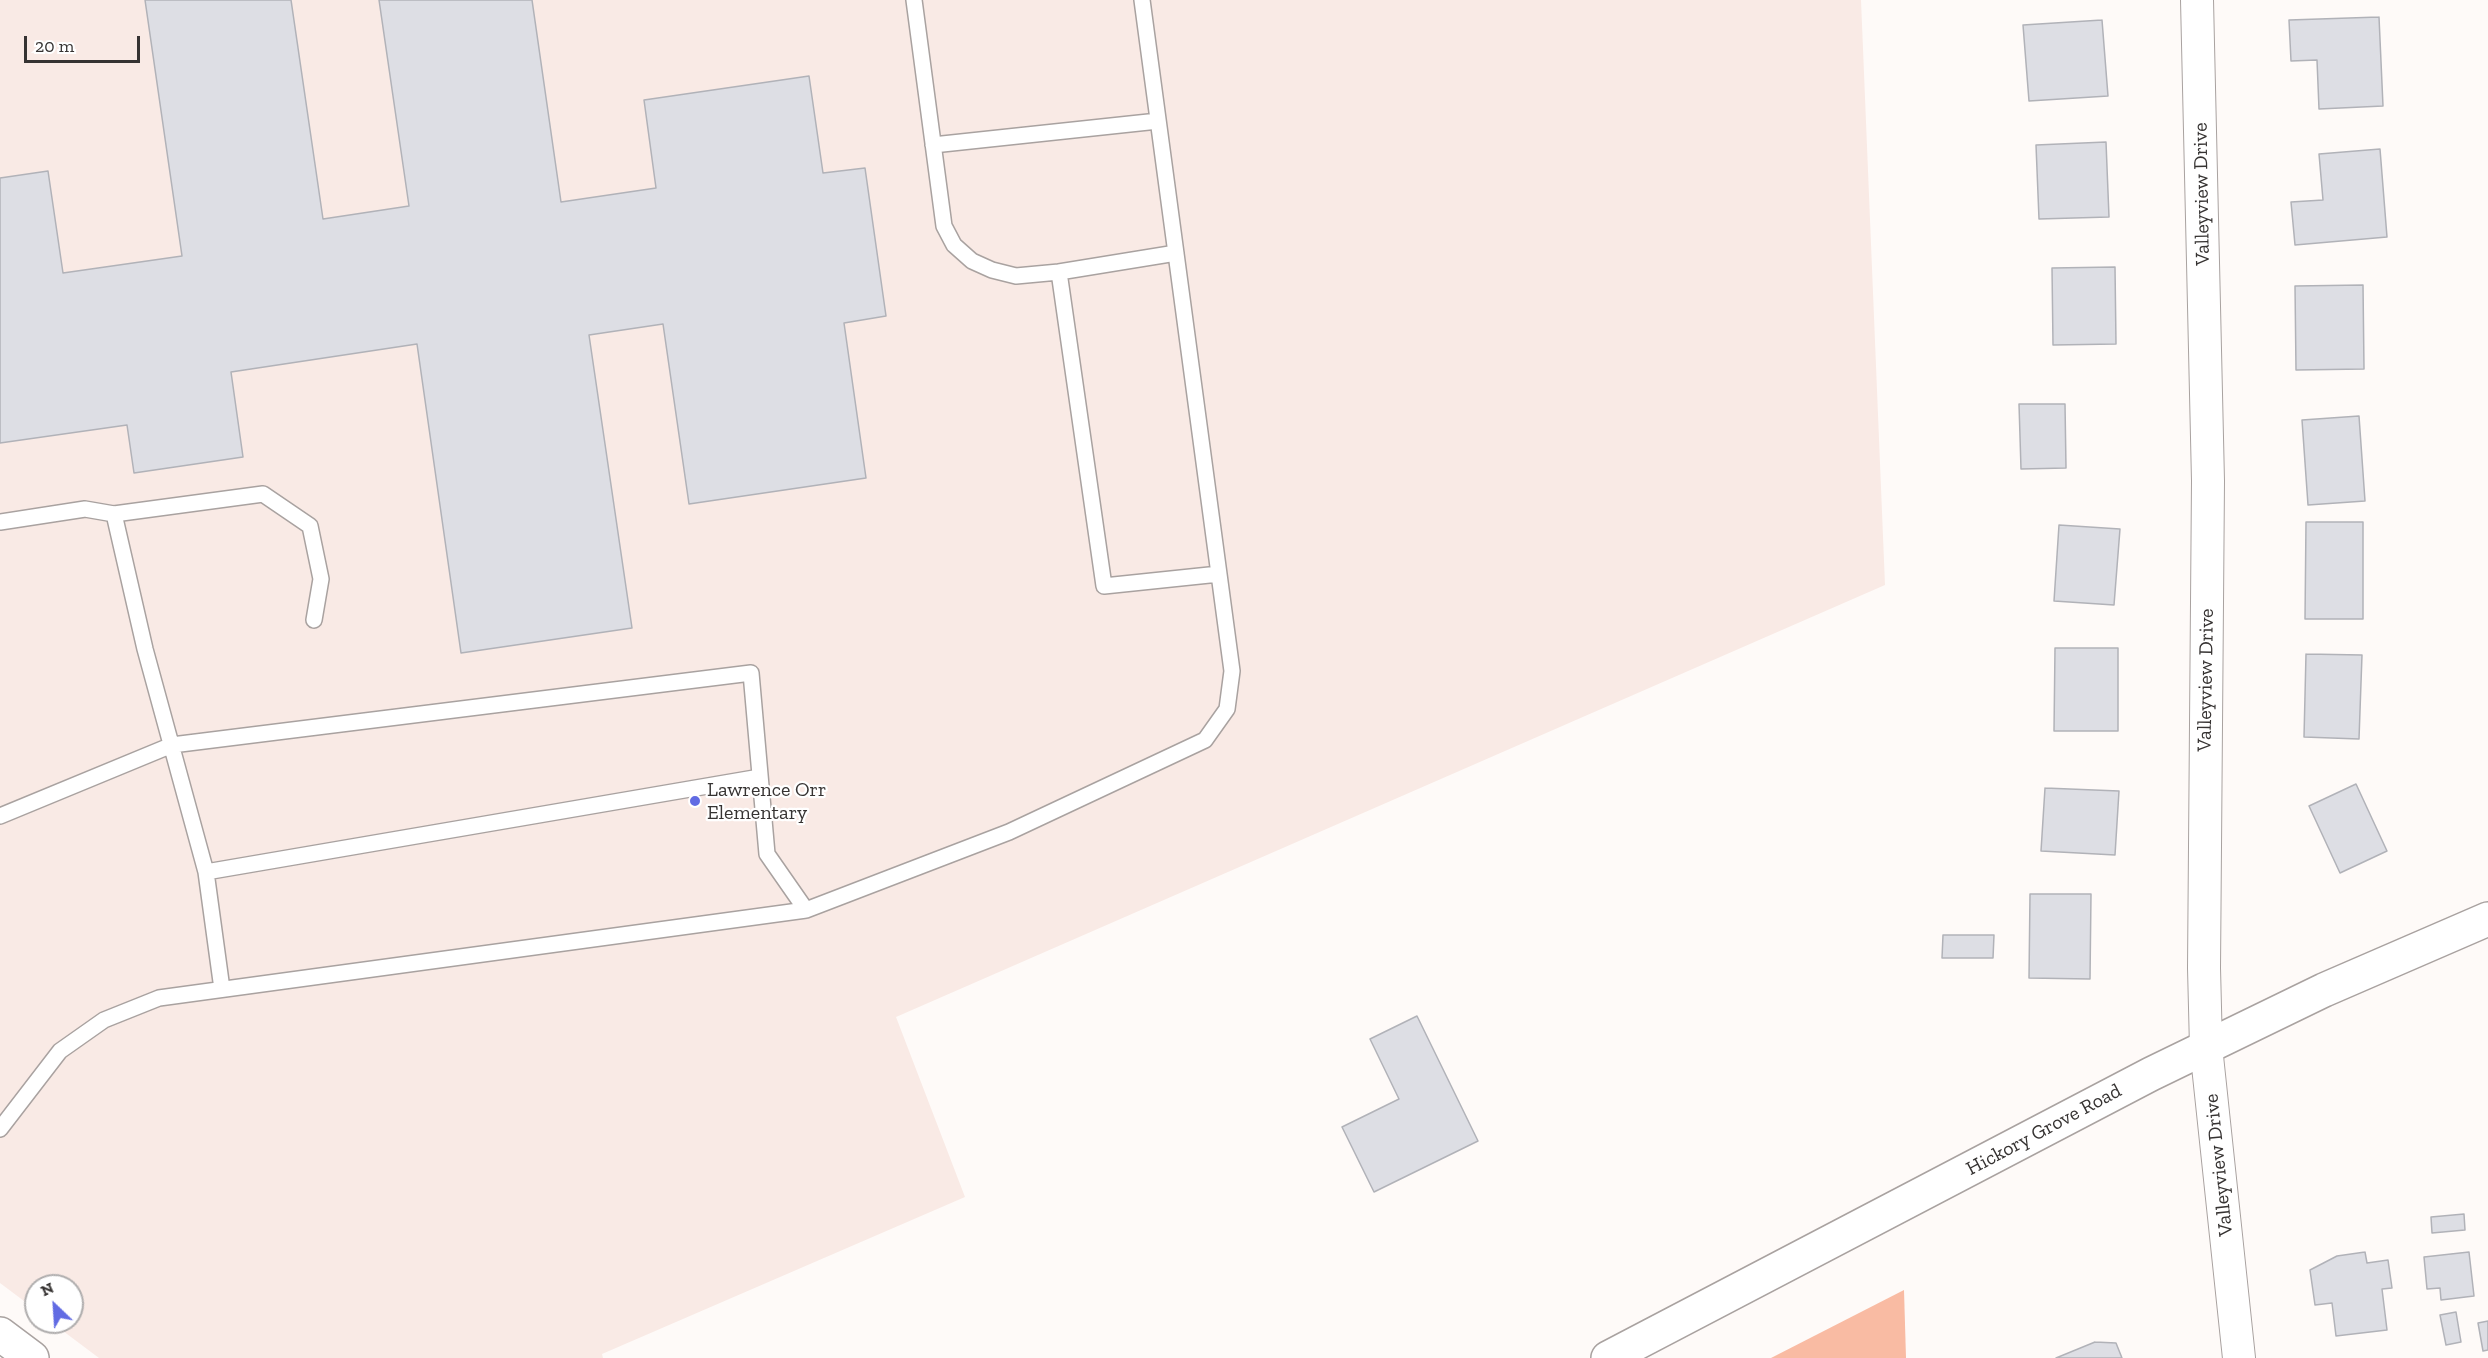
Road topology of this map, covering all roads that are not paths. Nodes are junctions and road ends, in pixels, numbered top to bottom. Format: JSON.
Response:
{"nodes":[{"id":1,"x":914,"y":0,"type":"edge"},
{"id":2,"x":1142,"y":0,"type":"edge"},
{"id":3,"x":2197,"y":0,"type":"edge"},
{"id":4,"x":1158,"y":121,"type":"junction"},
{"id":5,"x":933,"y":145,"type":"junction"},
{"id":6,"x":1176,"y":253,"type":"junction"},
{"id":7,"x":1059,"y":272,"type":"junction"},
{"id":8,"x":114,"y":514,"type":"junction"},
{"id":9,"x":0,"y":522,"type":"edge"},
{"id":10,"x":1219,"y":574,"type":"junction"},
{"id":11,"x":314,"y":620,"type":"dead end"},
{"id":12,"x":172,"y":745,"type":"junction"},
{"id":13,"x":760,"y":777,"type":"junction"},
{"id":14,"x":0,"y":816,"type":"edge"},
{"id":15,"x":206,"y":872,"type":"junction"},
{"id":16,"x":806,"y":910,"type":"junction"},
{"id":17,"x":2488,"y":919,"type":"edge"},
{"id":18,"x":222,"y":989,"type":"junction"},
{"id":19,"x":2206,"y":1047,"type":"junction"},
{"id":20,"x":0,"y":1129,"type":"edge"},
{"id":21,"x":0,"y":1334,"type":"edge"},
{"id":22,"x":32,"y":1358,"type":"edge"},
{"id":23,"x":1608,"y":1358,"type":"edge"},
{"id":24,"x":2239,"y":1358,"type":"edge"}],
"edges":[{"from":1,"to":5,"type":"lane"},
{"from":2,"to":4,"type":"lane"},
{"from":3,"to":19,"type":"street","name":"Valleyview Drive"},
{"from":4,"to":5,"type":"lane"},
{"from":4,"to":6,"type":"lane"},
{"from":5,"to":7,"type":"lane"},
{"from":6,"to":7,"type":"lane"},
{"from":6,"to":10,"type":"lane"},
{"from":7,"to":10,"type":"lane"},
{"from":8,"to":9,"type":"lane"},
{"from":8,"to":11,"type":"lane"},
{"from":8,"to":12,"type":"lane"},
{"from":10,"to":16,"type":"lane"},
{"from":12,"to":13,"type":"lane"},
{"from":12,"to":14,"type":"lane"},
{"from":12,"to":15,"type":"lane"},
{"from":13,"to":15,"type":"lane"},
{"from":13,"to":16,"type":"lane"},
{"from":15,"to":18,"type":"lane"},
{"from":16,"to":18,"type":"lane"},
{"from":17,"to":19,"type":"street","name":"Hickory Grove Road"},
{"from":18,"to":20,"type":"lane"},
{"from":19,"to":23,"type":"street","name":"Hickory Grove Road"},
{"from":19,"to":24,"type":"street","name":"Valleyview Drive"},
{"from":21,"to":22,"type":"street"}]}
